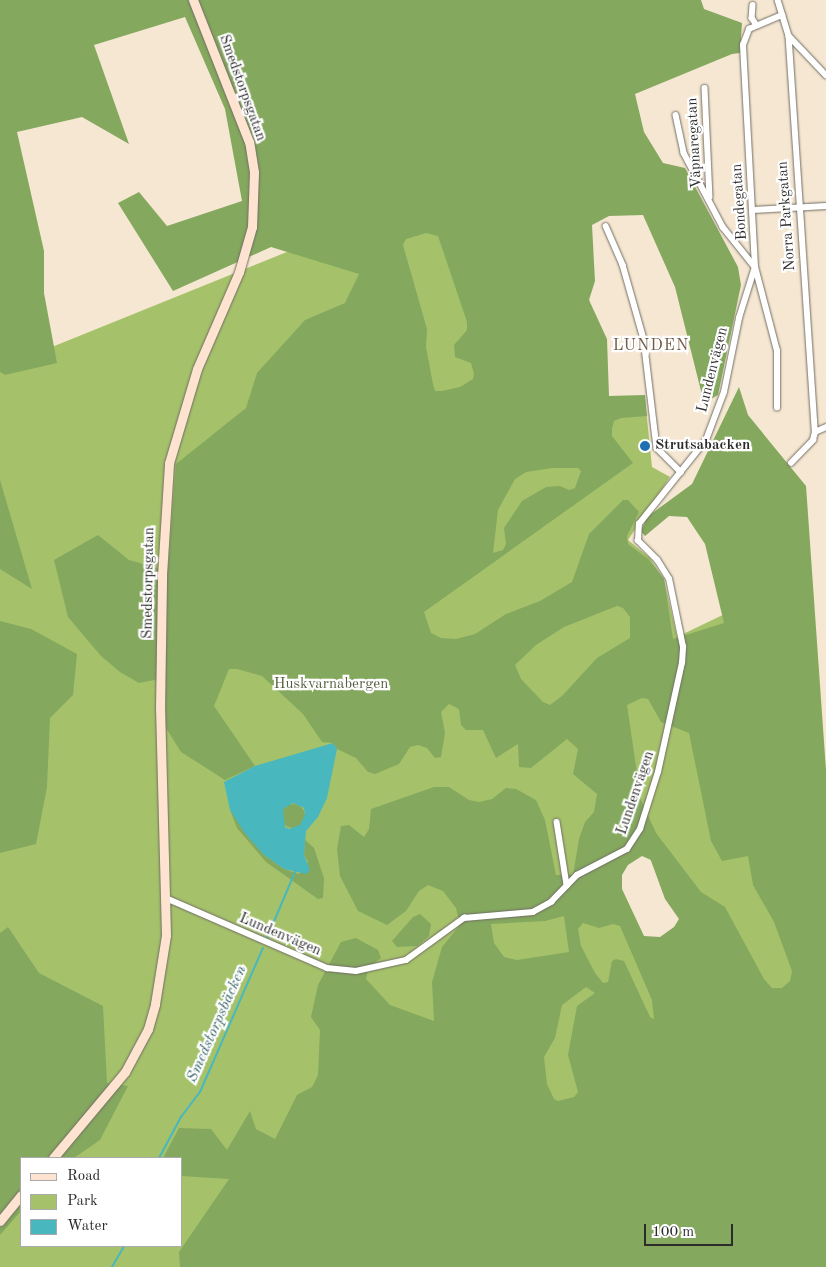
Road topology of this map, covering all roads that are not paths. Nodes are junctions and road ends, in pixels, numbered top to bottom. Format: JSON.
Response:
{"nodes":[{"id":1,"x":193,"y":0,"type":"edge"},
{"id":2,"x":778,"y":0,"type":"edge"},
{"id":3,"x":753,"y":5,"type":"dead end"},
{"id":4,"x":782,"y":15,"type":"junction"},
{"id":5,"x":756,"y":24,"type":"junction"},
{"id":6,"x":789,"y":36,"type":"junction"},
{"id":7,"x":826,"y":75,"type":"edge"},
{"id":8,"x":705,"y":88,"type":"dead end"},
{"id":9,"x":676,"y":115,"type":"dead end"},
{"id":10,"x":710,"y":197,"type":"junction"},
{"id":11,"x":826,"y":206,"type":"edge"},
{"id":12,"x":800,"y":207,"type":"junction"},
{"id":13,"x":753,"y":210,"type":"junction"},
{"id":14,"x":606,"y":226,"type":"dead end"},
{"id":15,"x":755,"y":267,"type":"junction"},
{"id":16,"x":777,"y":408,"type":"dead end"},
{"id":17,"x":826,"y":427,"type":"edge"},
{"id":18,"x":815,"y":432,"type":"junction"},
{"id":19,"x":790,"y":463,"type":"dead end"},
{"id":20,"x":681,"y":472,"type":"junction"},
{"id":21,"x":557,"y":822,"type":"dead end"},
{"id":22,"x":567,"y":885,"type":"junction"},
{"id":23,"x":166,"y":898,"type":"junction"},
{"id":24,"x":54,"y":1157,"type":"edge"},
{"id":25,"x":20,"y":1196,"type":"edge"},
{"id":26,"x":0,"y":1221,"type":"edge"}],
"edges":[{"from":1,"to":23,"type":"street","name":"Smedstorpsgatan"},
{"from":2,"to":4,"type":"street","name":"Norra Parkgatan"},
{"from":3,"to":5,"type":"street"},
{"from":4,"to":5,"type":"street"},
{"from":4,"to":6,"type":"street","name":"Norra Parkgatan"},
{"from":5,"to":13,"type":"street","name":"Bondegatan"},
{"from":6,"to":7,"type":"street"},
{"from":6,"to":12,"type":"street","name":"Norra Parkgatan"},
{"from":8,"to":10,"type":"street","name":"Väpnaregatan"},
{"from":9,"to":10,"type":"street","name":"Väpnaregatan"},
{"from":10,"to":15,"type":"street","name":"Väpnaregatan"},
{"from":11,"to":12,"type":"street"},
{"from":12,"to":13,"type":"street"},
{"from":12,"to":18,"type":"street","name":"Norra Parkgatan"},
{"from":13,"to":15,"type":"street","name":"Bondegatan"},
{"from":14,"to":20,"type":"street"},
{"from":15,"to":16,"type":"street","name":"Bondegatan"},
{"from":15,"to":20,"type":"street","name":"Lundenvägen"},
{"from":17,"to":18,"type":"street"},
{"from":18,"to":19,"type":"street"},
{"from":20,"to":22,"type":"street","name":"Lundenvägen"},
{"from":21,"to":22,"type":"street"},
{"from":22,"to":23,"type":"street","name":"Lundenvägen"},
{"from":23,"to":24,"type":"street","name":"Smedstorpsgatan"},
{"from":25,"to":26,"type":"street"}]}
